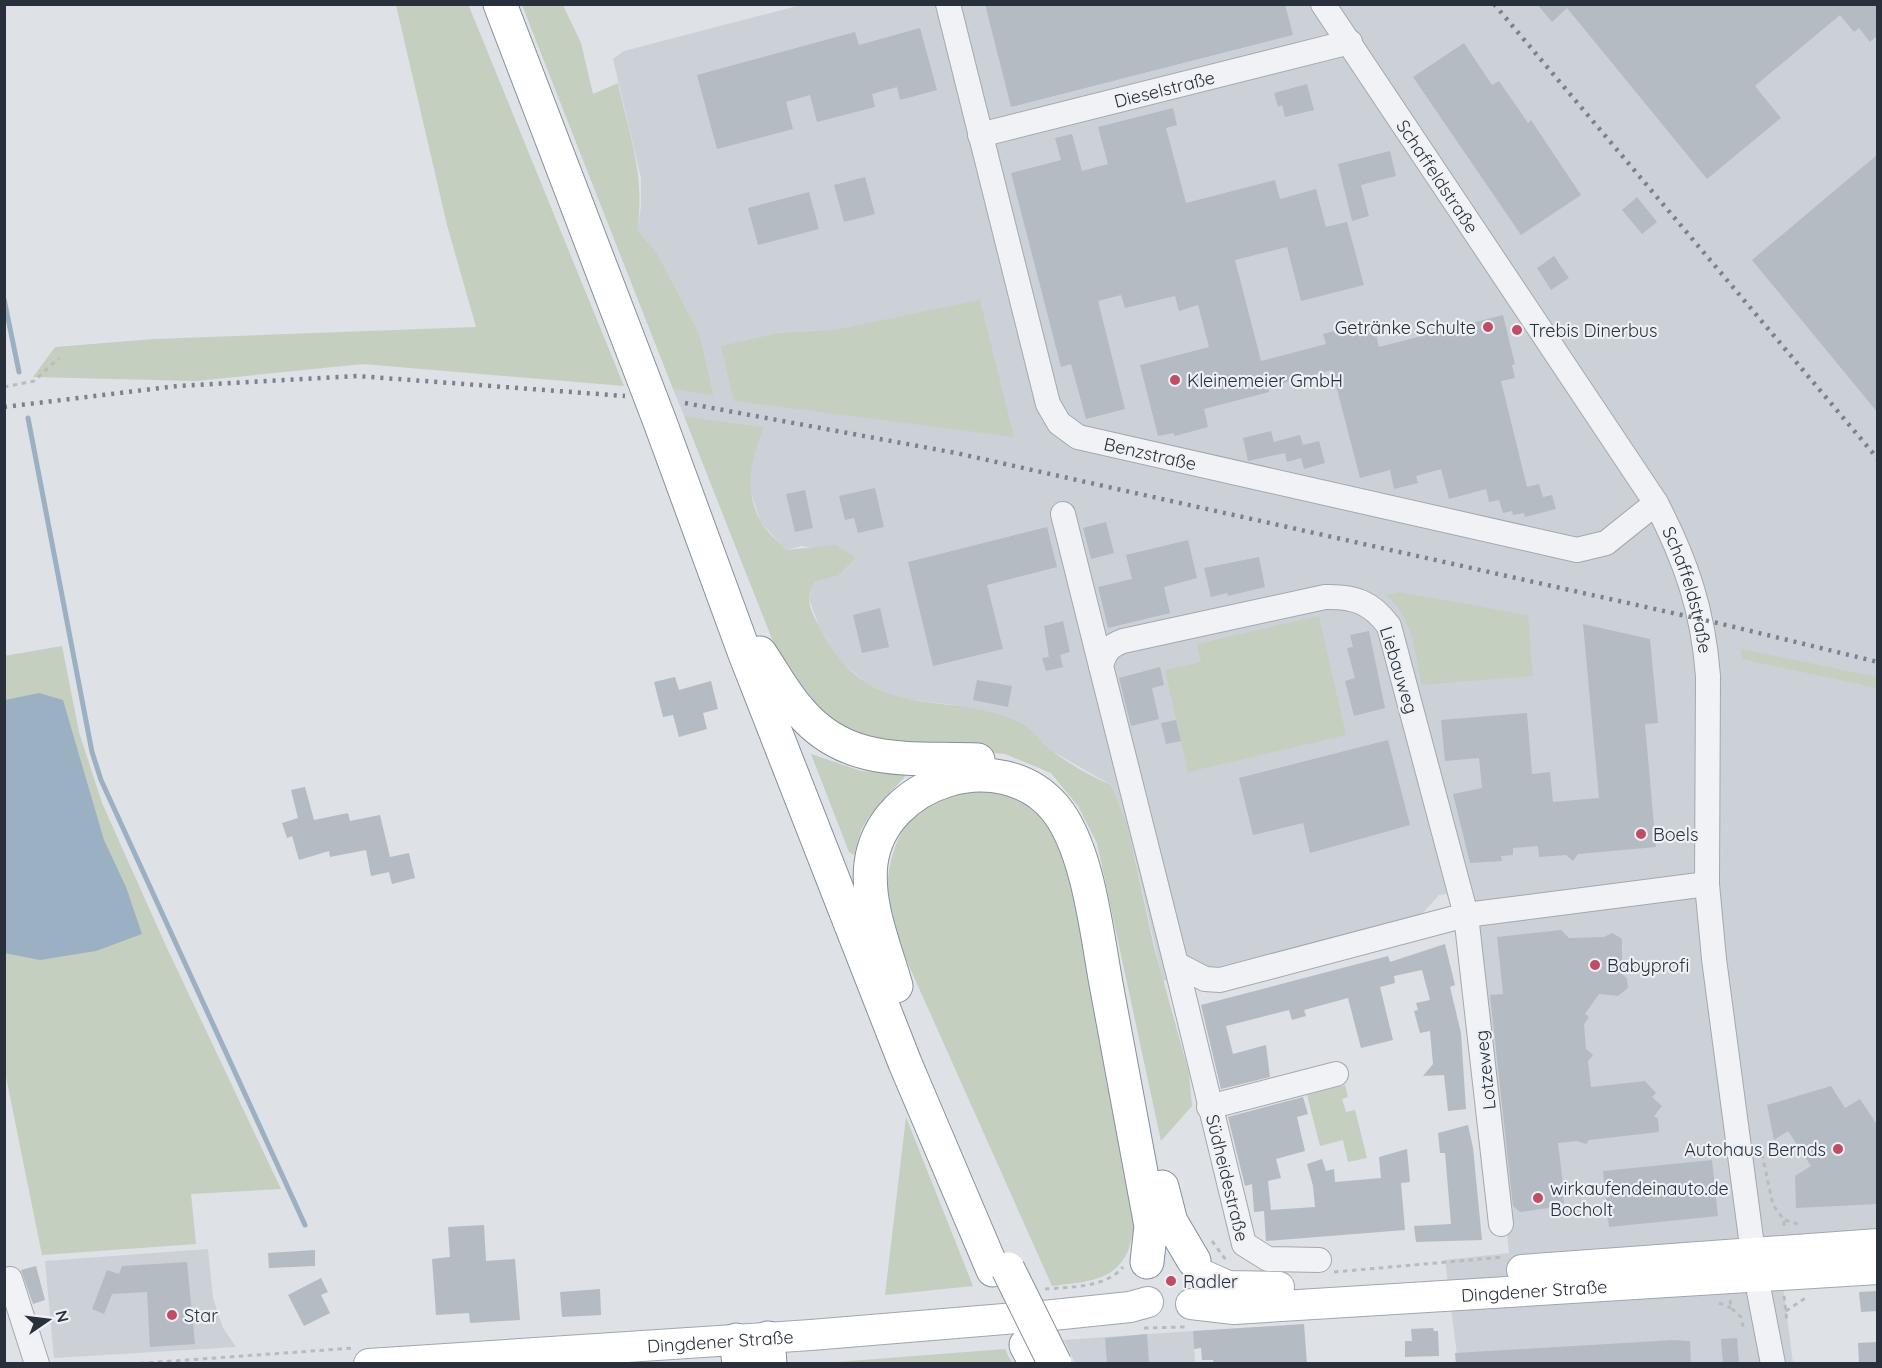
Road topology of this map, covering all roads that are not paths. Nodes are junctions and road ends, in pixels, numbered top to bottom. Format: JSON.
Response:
{"nodes":[{"id":1,"x":500,"y":4,"type":"edge"},
{"id":2,"x":948,"y":4,"type":"edge"},
{"id":3,"x":1323,"y":4,"type":"edge"},
{"id":4,"x":1350,"y":42,"type":"junction"},
{"id":5,"x":980,"y":135,"type":"junction"},
{"id":6,"x":672,"y":453,"type":"junction"},
{"id":7,"x":1656,"y":503,"type":"junction"},
{"id":8,"x":1064,"y":514,"type":"dead end"},
{"id":9,"x":760,"y":653,"type":"junction"},
{"id":10,"x":1101,"y":666,"type":"junction"},
{"id":11,"x":1707,"y":884,"type":"junction"},
{"id":12,"x":1466,"y":915,"type":"junction"},
{"id":13,"x":1176,"y":964,"type":"junction"},
{"id":14,"x":909,"y":1034,"type":"junction"},
{"id":15,"x":1336,"y":1074,"type":"dead end"},
{"id":16,"x":1209,"y":1107,"type":"junction"},
{"id":17,"x":1502,"y":1224,"type":"dead end"},
{"id":18,"x":1878,"y":1244,"type":"edge"},
{"id":19,"x":1201,"y":1257,"type":"junction"},
{"id":20,"x":1754,"y":1264,"type":"junction"},
{"id":21,"x":1326,"y":1266,"type":"road end"},
{"id":22,"x":1878,"y":1269,"type":"edge"},
{"id":23,"x":1000,"y":1270,"type":"junction"},
{"id":24,"x":1141,"y":1277,"type":"junction"},
{"id":25,"x":10,"y":1279,"type":"dead end"},
{"id":26,"x":1191,"y":1304,"type":"junction"},
{"id":27,"x":753,"y":1351,"type":"edge"},
{"id":28,"x":367,"y":1355,"type":"edge"},
{"id":29,"x":1030,"y":1357,"type":"edge"},
{"id":30,"x":38,"y":1364,"type":"edge"},
{"id":31,"x":1055,"y":1364,"type":"edge"},
{"id":32,"x":1773,"y":1364,"type":"edge"}],
"edges":[{"from":1,"to":6,"type":"highway"},
{"from":2,"to":5,"type":"street","name":"Benzstraße"},
{"from":3,"to":4,"type":"street","name":"Schaffeldstraße"},
{"from":4,"to":5,"type":"street","name":"Dieselstraße"},
{"from":4,"to":7,"type":"street","name":"Schaffeldstraße"},
{"from":5,"to":7,"type":"street","name":"Benzstraße"},
{"from":6,"to":9,"type":"highway"},
{"from":6,"to":23,"type":"highway"},
{"from":7,"to":11,"type":"street","name":"Schaffeldstraße"},
{"from":8,"to":10,"type":"street"},
{"from":9,"to":14,"type":"highway"},
{"from":9,"to":19,"type":"highway"},
{"from":10,"to":12,"type":"street","name":"Liebauweg"},
{"from":10,"to":13,"type":"street"},
{"from":11,"to":12,"type":"street"},
{"from":11,"to":20,"type":"street","name":"Schaffeldstraße"},
{"from":12,"to":13,"type":"street"},
{"from":12,"to":17,"type":"street","name":"Lotzeweg"},
{"from":13,"to":16,"type":"street","name":"Südheidestraße"},
{"from":14,"to":23,"type":"highway"},
{"from":14,"to":24,"type":"highway"},
{"from":15,"to":16,"type":"street","name":"Südheidestraße"},
{"from":16,"to":21,"type":"street","name":"Südheidestraße"},
{"from":18,"to":20,"type":"main road","name":"Dingdener Straße"},
{"from":19,"to":20,"type":"main road","name":"Dingdener Straße"},
{"from":19,"to":24,"type":"main road","name":"Dingdener Straße"},
{"from":19,"to":26,"type":"main road"},
{"from":20,"to":22,"type":"main road","name":"Dingdener Straße"},
{"from":20,"to":26,"type":"main road","name":"Dingdener Straße"},
{"from":20,"to":32,"type":"street","name":"Schaffeldstraße"},
{"from":23,"to":29,"type":"highway"},
{"from":23,"to":31,"type":"highway","bridge":true},
{"from":24,"to":26,"type":"main road","name":"Dingdener Straße"},
{"from":24,"to":27,"type":"main road","name":"Dingdener Straße"},
{"from":25,"to":30,"type":"street"},
{"from":27,"to":28,"type":"main road","name":"Dingdener Straße"}]}
